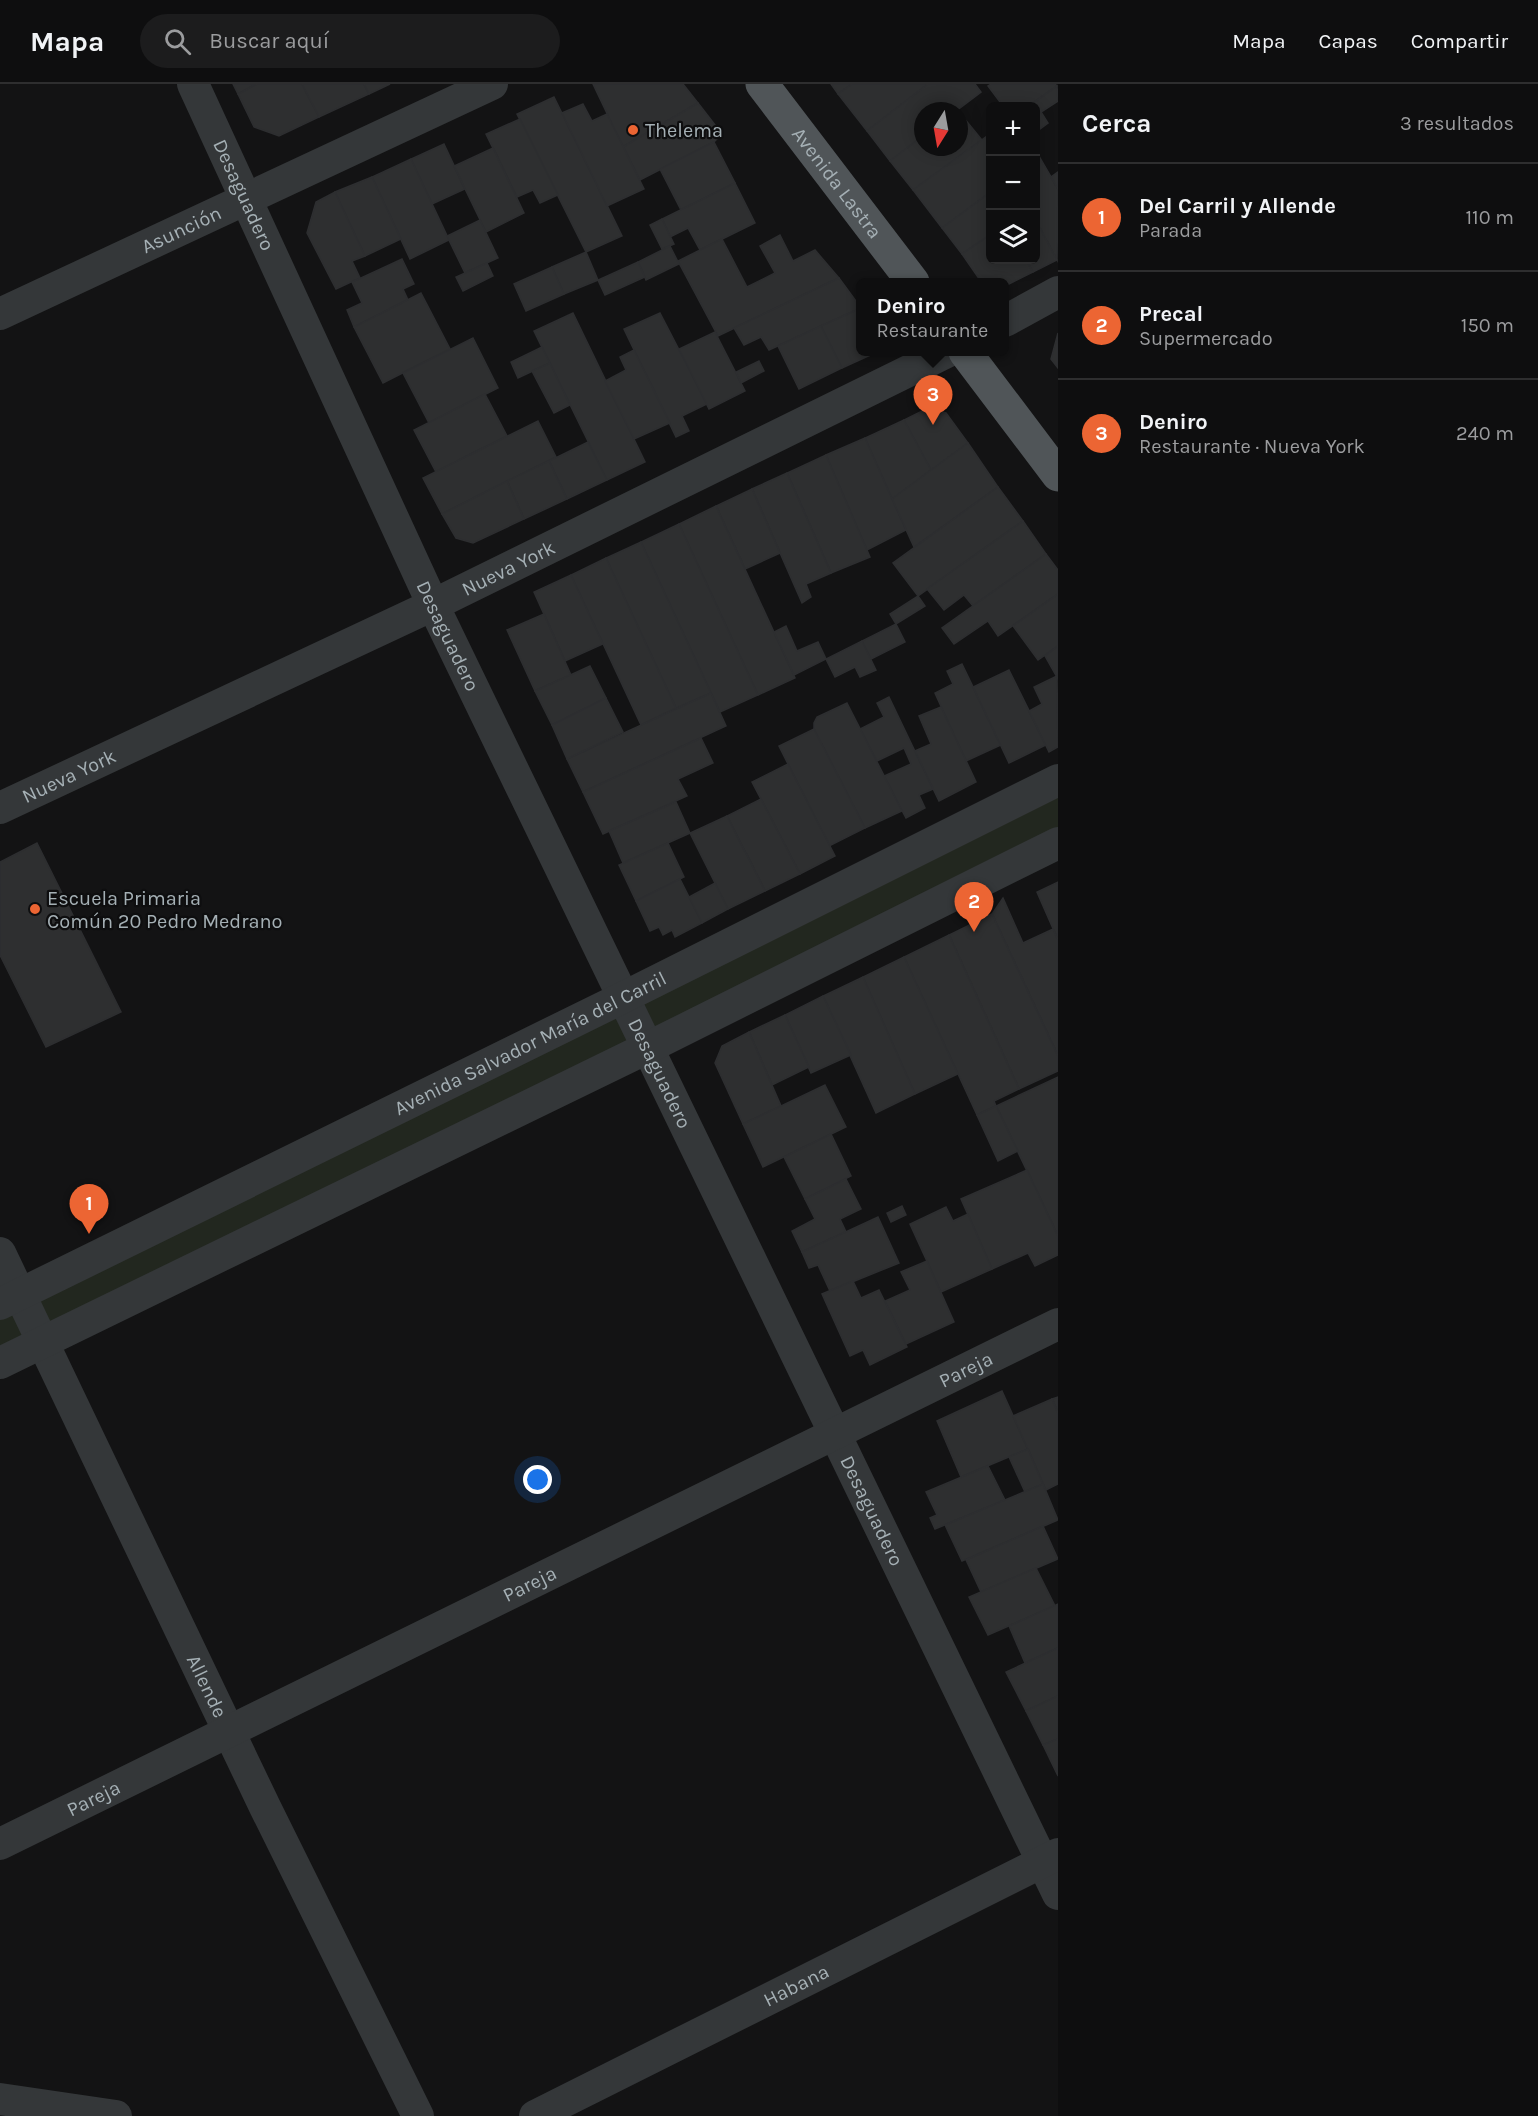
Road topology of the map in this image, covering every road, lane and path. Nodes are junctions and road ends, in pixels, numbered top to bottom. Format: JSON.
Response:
{"nodes":[{"id":1,"x":193,"y":84,"type":"edge"},
{"id":2,"x":492,"y":84,"type":"edge"},
{"id":3,"x":762,"y":84,"type":"edge"},
{"id":4,"x":245,"y":199,"type":"junction"},
{"id":5,"x":910,"y":278,"type":"edge"},
{"id":6,"x":1058,"y":292,"type":"edge"},
{"id":7,"x":0,"y":314,"type":"edge"},
{"id":8,"x":1009,"y":319,"type":"edge"},
{"id":9,"x":937,"y":356,"type":"edge"},
{"id":10,"x":969,"y":356,"type":"edge"},
{"id":11,"x":1058,"y":475,"type":"edge"},
{"id":12,"x":433,"y":605,"type":"junction"},
{"id":13,"x":1058,"y":780,"type":"edge"},
{"id":14,"x":0,"y":808,"type":"edge"},
{"id":15,"x":1058,"y":843,"type":"edge"},
{"id":16,"x":624,"y":997,"type":"junction"},
{"id":17,"x":647,"y":1047,"type":"junction"},
{"id":18,"x":0,"y":1254,"type":"edge"},
{"id":19,"x":10,"y":1299,"type":"edge"},
{"id":20,"x":1058,"y":1324,"type":"edge"},
{"id":21,"x":42,"y":1343,"type":"junction"},
{"id":22,"x":0,"y":1363,"type":"edge"},
{"id":23,"x":835,"y":1434,"type":"junction"},
{"id":24,"x":230,"y":1733,"type":"junction"},
{"id":25,"x":0,"y":1844,"type":"edge"},
{"id":26,"x":1050,"y":1858,"type":"edge"},
{"id":27,"x":1058,"y":1894,"type":"edge"},
{"id":28,"x":0,"y":2099,"type":"edge"},
{"id":29,"x":116,"y":2116,"type":"edge"},
{"id":30,"x":418,"y":2116,"type":"edge"},
{"id":31,"x":535,"y":2116,"type":"edge"}],
"edges":[{"from":1,"to":4,"type":"street","name":"Desaguadero"},
{"from":2,"to":4,"type":"street","name":"Asunción"},
{"from":3,"to":5,"type":"main road","name":"Avenida Lastra"},
{"from":4,"to":7,"type":"street","name":"Asunción"},
{"from":4,"to":12,"type":"street","name":"Desaguadero"},
{"from":6,"to":8,"type":"street"},
{"from":9,"to":12,"type":"street","name":"Nueva York"},
{"from":10,"to":11,"type":"main road"},
{"from":12,"to":14,"type":"street","name":"Nueva York"},
{"from":12,"to":16,"type":"street","name":"Desaguadero"},
{"from":13,"to":16,"type":"street","name":"Avenida Salvador María del Carril"},
{"from":15,"to":17,"type":"street"},
{"from":16,"to":17,"type":"street","name":"Desaguadero"},
{"from":16,"to":19,"type":"street","name":"Avenida Salvador María del Carril"},
{"from":17,"to":21,"type":"street"},
{"from":17,"to":23,"type":"street","name":"Desaguadero"},
{"from":18,"to":19,"type":"street","name":"Allende"},
{"from":19,"to":21,"type":"street","name":"Allende"},
{"from":20,"to":23,"type":"street","name":"Pareja"},
{"from":21,"to":22,"type":"street"},
{"from":21,"to":24,"type":"street","name":"Allende"},
{"from":23,"to":24,"type":"street","name":"Pareja"},
{"from":23,"to":26,"type":"street","name":"Desaguadero"},
{"from":24,"to":25,"type":"street","name":"Pareja"},
{"from":24,"to":30,"type":"street","name":"Allende"},
{"from":26,"to":27,"type":"street","name":"Desaguadero"},
{"from":26,"to":31,"type":"street","name":"Habana"},
{"from":28,"to":29,"type":"street"}]}
